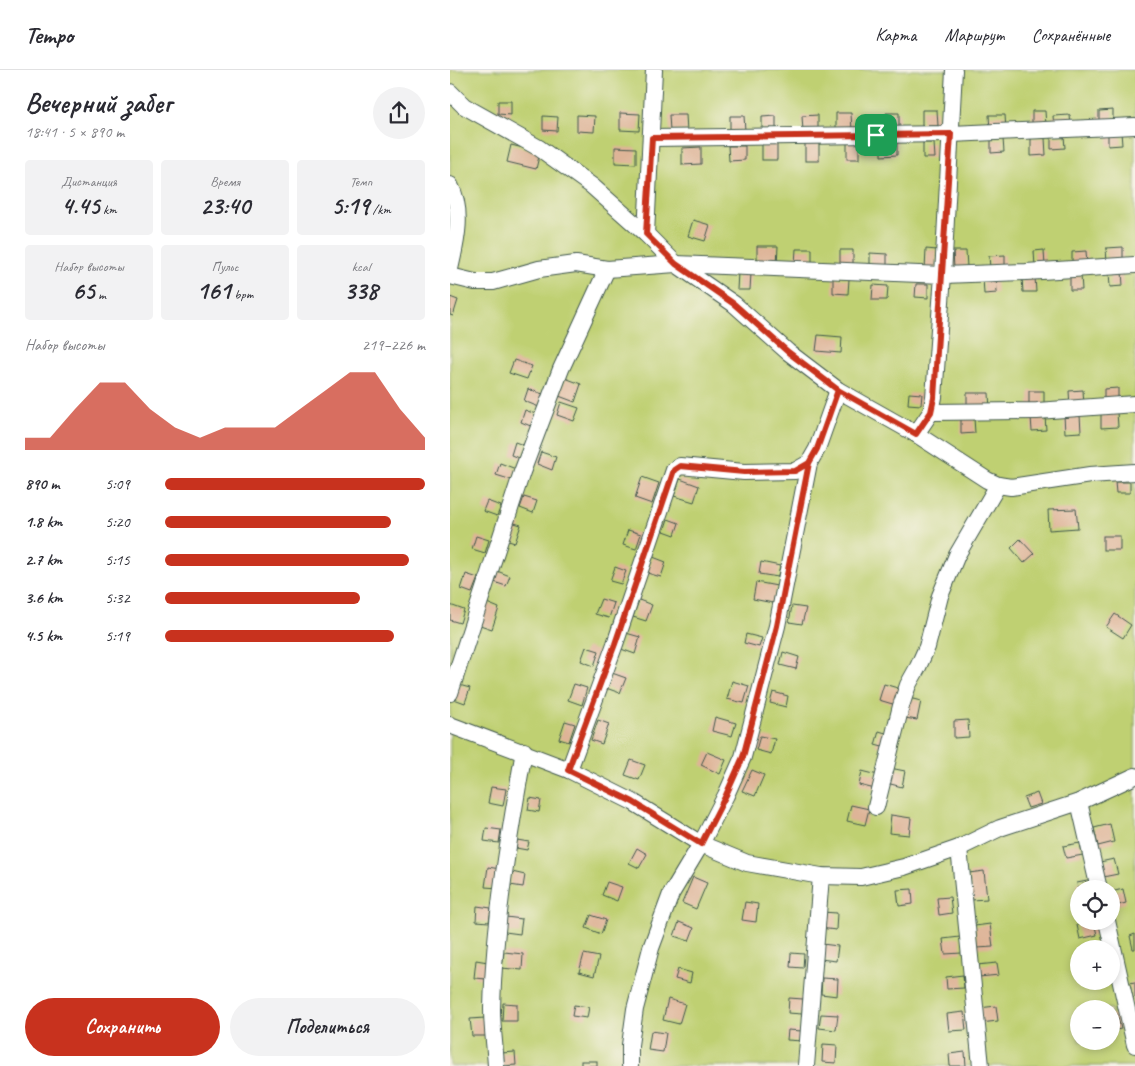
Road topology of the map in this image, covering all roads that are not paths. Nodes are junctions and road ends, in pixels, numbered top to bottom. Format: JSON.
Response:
{"nodes":[{"id":1,"x":654,"y":70,"type":"edge"},
{"id":2,"x":954,"y":70,"type":"edge"},
{"id":3,"x":450,"y":92,"type":"edge"},
{"id":4,"x":1135,"y":126,"type":"edge"},
{"id":5,"x":951,"y":134,"type":"junction"},
{"id":6,"x":652,"y":138,"type":"junction"},
{"id":7,"x":450,"y":185,"type":"edge"},
{"id":8,"x":646,"y":234,"type":"junction"},
{"id":9,"x":676,"y":264,"type":"junction"},
{"id":10,"x":1135,"y":265,"type":"edge"},
{"id":11,"x":450,"y":269,"type":"edge"},
{"id":12,"x":607,"y":269,"type":"junction"},
{"id":13,"x":943,"y":275,"type":"junction"},
{"id":14,"x":450,"y":276,"type":"edge"},
{"id":15,"x":838,"y":390,"type":"junction"},
{"id":16,"x":1135,"y":404,"type":"edge"},
{"id":17,"x":931,"y":412,"type":"junction"},
{"id":18,"x":916,"y":434,"type":"junction"},
{"id":19,"x":809,"y":463,"type":"junction"},
{"id":20,"x":1135,"y":472,"type":"edge"},
{"id":21,"x":998,"y":486,"type":"junction"},
{"id":22,"x":450,"y":693,"type":"edge"},
{"id":23,"x":450,"y":725,"type":"edge"},
{"id":24,"x":524,"y":751,"type":"junction"},
{"id":25,"x":568,"y":770,"type":"junction"},
{"id":26,"x":1135,"y":776,"type":"edge"},
{"id":27,"x":1080,"y":802,"type":"junction"},
{"id":28,"x":876,"y":807,"type":"dead end"},
{"id":29,"x":701,"y":844,"type":"junction"},
{"id":30,"x":959,"y":848,"type":"junction"},
{"id":31,"x":821,"y":876,"type":"junction"},
{"id":32,"x":1097,"y":880,"type":"edge"},
{"id":33,"x":1109,"y":930,"type":"edge"},
{"id":34,"x":1135,"y":1045,"type":"edge"},
{"id":35,"x":496,"y":1066,"type":"edge"},
{"id":36,"x":630,"y":1066,"type":"edge"},
{"id":37,"x":806,"y":1066,"type":"edge"},
{"id":38,"x":981,"y":1066,"type":"edge"}],
"edges":[{"from":1,"to":6,"type":"lane"},
{"from":2,"to":5,"type":"lane"},
{"from":3,"to":8,"type":"lane"},
{"from":4,"to":5,"type":"lane"},
{"from":5,"to":6,"type":"lane"},
{"from":5,"to":13,"type":"lane"},
{"from":6,"to":8,"type":"lane"},
{"from":7,"to":11,"type":"lane"},
{"from":8,"to":9,"type":"lane"},
{"from":9,"to":12,"type":"lane"},
{"from":9,"to":13,"type":"lane"},
{"from":9,"to":15,"type":"lane"},
{"from":10,"to":13,"type":"lane"},
{"from":12,"to":14,"type":"lane"},
{"from":12,"to":22,"type":"lane"},
{"from":13,"to":17,"type":"lane"},
{"from":15,"to":18,"type":"lane"},
{"from":15,"to":19,"type":"lane"},
{"from":16,"to":17,"type":"lane"},
{"from":17,"to":18,"type":"lane"},
{"from":18,"to":21,"type":"lane"},
{"from":19,"to":25,"type":"lane"},
{"from":19,"to":29,"type":"lane"},
{"from":20,"to":21,"type":"lane"},
{"from":21,"to":28,"type":"lane"},
{"from":23,"to":24,"type":"lane"},
{"from":24,"to":25,"type":"lane"},
{"from":24,"to":35,"type":"lane"},
{"from":25,"to":29,"type":"lane"},
{"from":26,"to":27,"type":"lane"},
{"from":27,"to":30,"type":"lane"},
{"from":27,"to":32,"type":"lane"},
{"from":29,"to":31,"type":"lane"},
{"from":29,"to":36,"type":"lane"},
{"from":30,"to":31,"type":"lane"},
{"from":30,"to":38,"type":"lane"},
{"from":31,"to":37,"type":"lane"},
{"from":33,"to":34,"type":"lane"}]}
